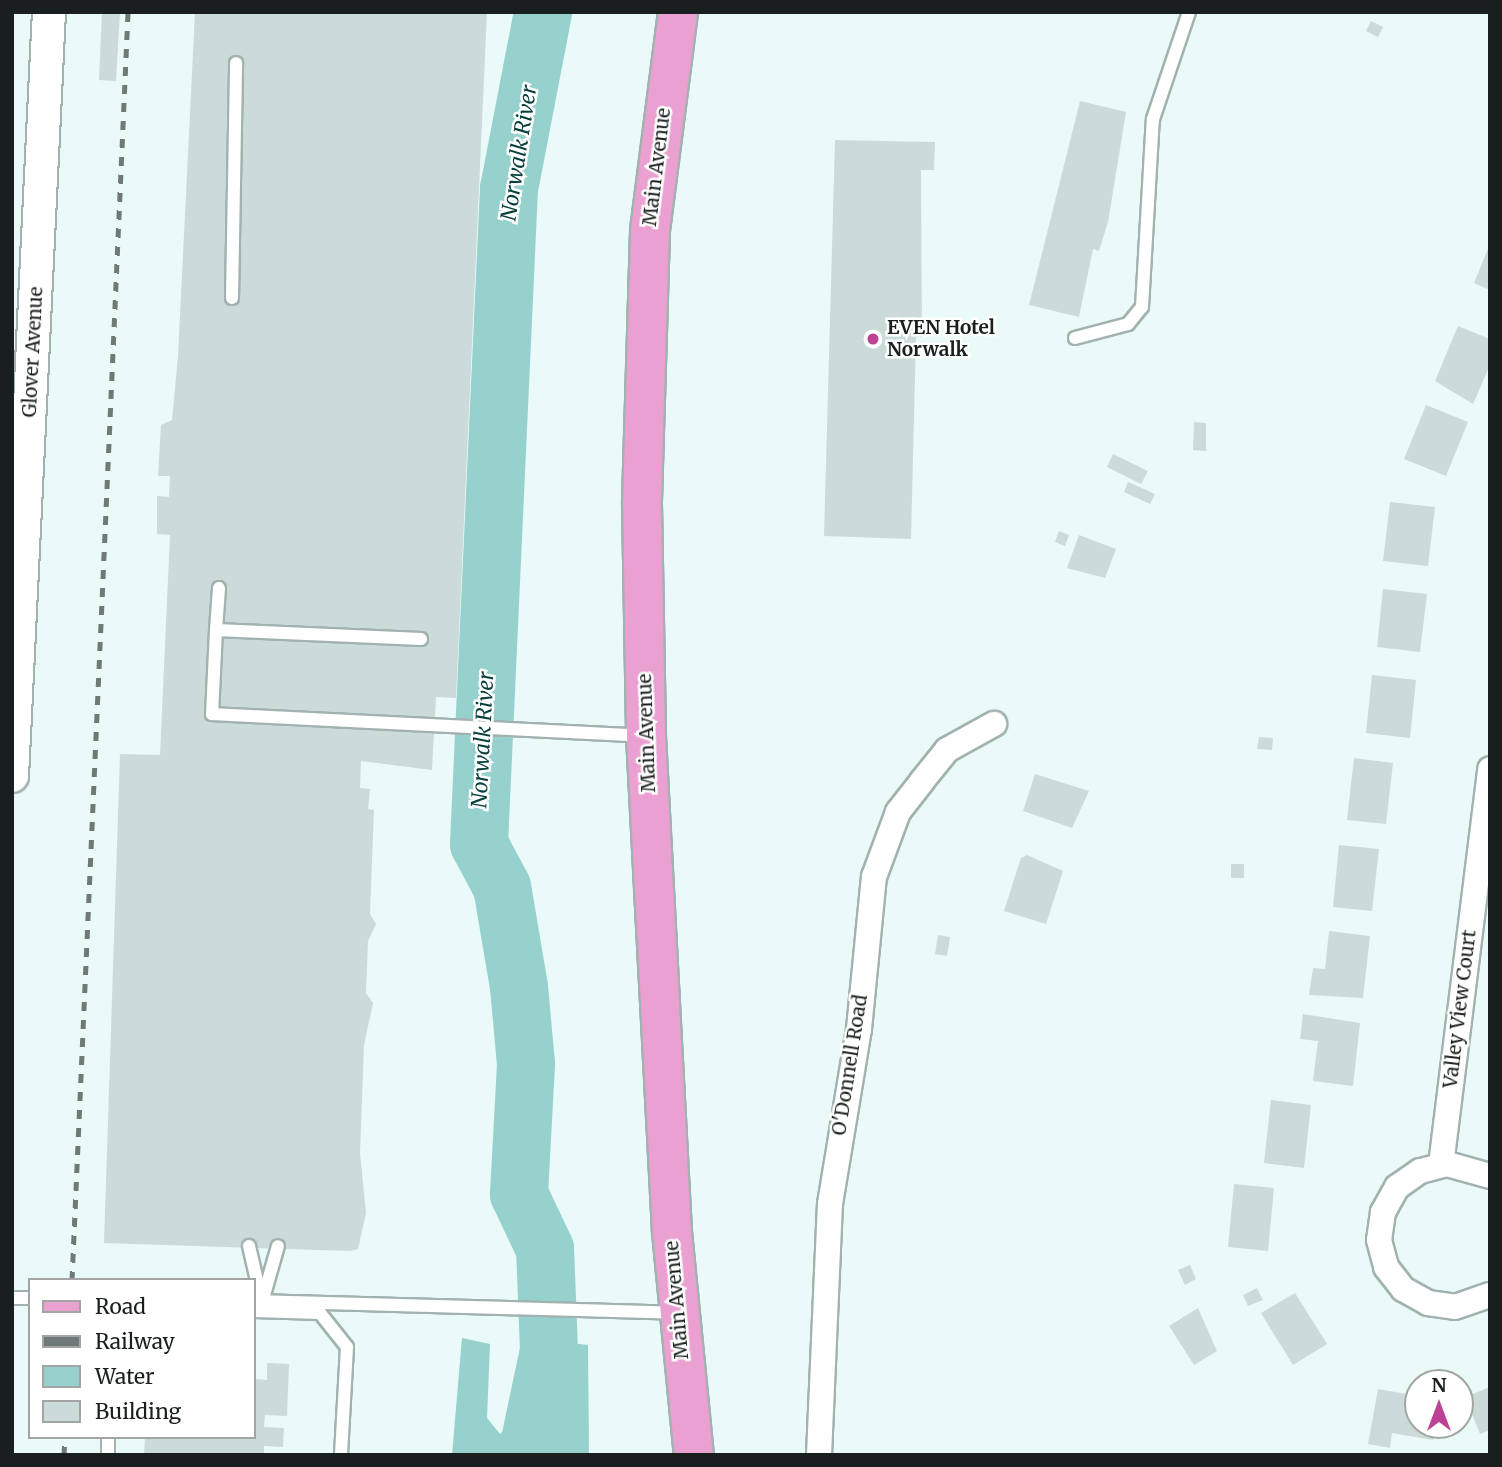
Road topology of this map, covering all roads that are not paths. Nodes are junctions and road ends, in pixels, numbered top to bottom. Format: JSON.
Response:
{"nodes":[{"id":1,"x":49,"y":12,"type":"edge"},
{"id":2,"x":677,"y":12,"type":"edge"},
{"id":3,"x":1189,"y":12,"type":"edge"},
{"id":4,"x":236,"y":63,"type":"dead end"},
{"id":5,"x":232,"y":298,"type":"dead end"},
{"id":6,"x":1075,"y":338,"type":"dead end"},
{"id":7,"x":219,"y":588,"type":"dead end"},
{"id":8,"x":216,"y":630,"type":"junction"},
{"id":9,"x":421,"y":639,"type":"dead end"},
{"id":10,"x":16,"y":646,"type":"edge"},
{"id":11,"x":994,"y":724,"type":"dead end"},
{"id":12,"x":646,"y":736,"type":"junction"},
{"id":13,"x":1490,"y":769,"type":"edge"},
{"id":14,"x":12,"y":776,"type":"edge"},
{"id":15,"x":1441,"y":1165,"type":"junction"},
{"id":16,"x":1490,"y":1176,"type":"edge"},
{"id":17,"x":249,"y":1246,"type":"dead end"},
{"id":18,"x":278,"y":1246,"type":"dead end"},
{"id":19,"x":253,"y":1278,"type":"edge"},
{"id":20,"x":1490,"y":1295,"type":"edge"},
{"id":21,"x":257,"y":1305,"type":"edge"},
{"id":22,"x":676,"y":1313,"type":"junction"},
{"id":23,"x":341,"y":1455,"type":"edge"},
{"id":24,"x":694,"y":1455,"type":"edge"},
{"id":25,"x":818,"y":1455,"type":"edge"}],
"edges":[{"from":1,"to":10,"type":"street","name":"Glover Avenue"},
{"from":2,"to":12,"type":"main road","name":"Main Avenue"},
{"from":3,"to":6,"type":"lane"},
{"from":4,"to":5,"type":"lane"},
{"from":7,"to":8,"type":"lane"},
{"from":8,"to":9,"type":"lane"},
{"from":8,"to":12,"type":"lane"},
{"from":10,"to":14,"type":"street","name":"Glover Avenue"},
{"from":11,"to":25,"type":"street","name":"O'Donnell Road"},
{"from":12,"to":22,"type":"main road","name":"Main Avenue"},
{"from":13,"to":15,"type":"street","name":"Valley View Court"},
{"from":15,"to":16,"type":"street"},
{"from":15,"to":20,"type":"street"},
{"from":17,"to":19,"type":"lane"},
{"from":18,"to":21,"type":"lane"},
{"from":21,"to":22,"type":"lane"},
{"from":21,"to":23,"type":"lane"},
{"from":22,"to":24,"type":"main road","name":"Main Avenue"}]}
